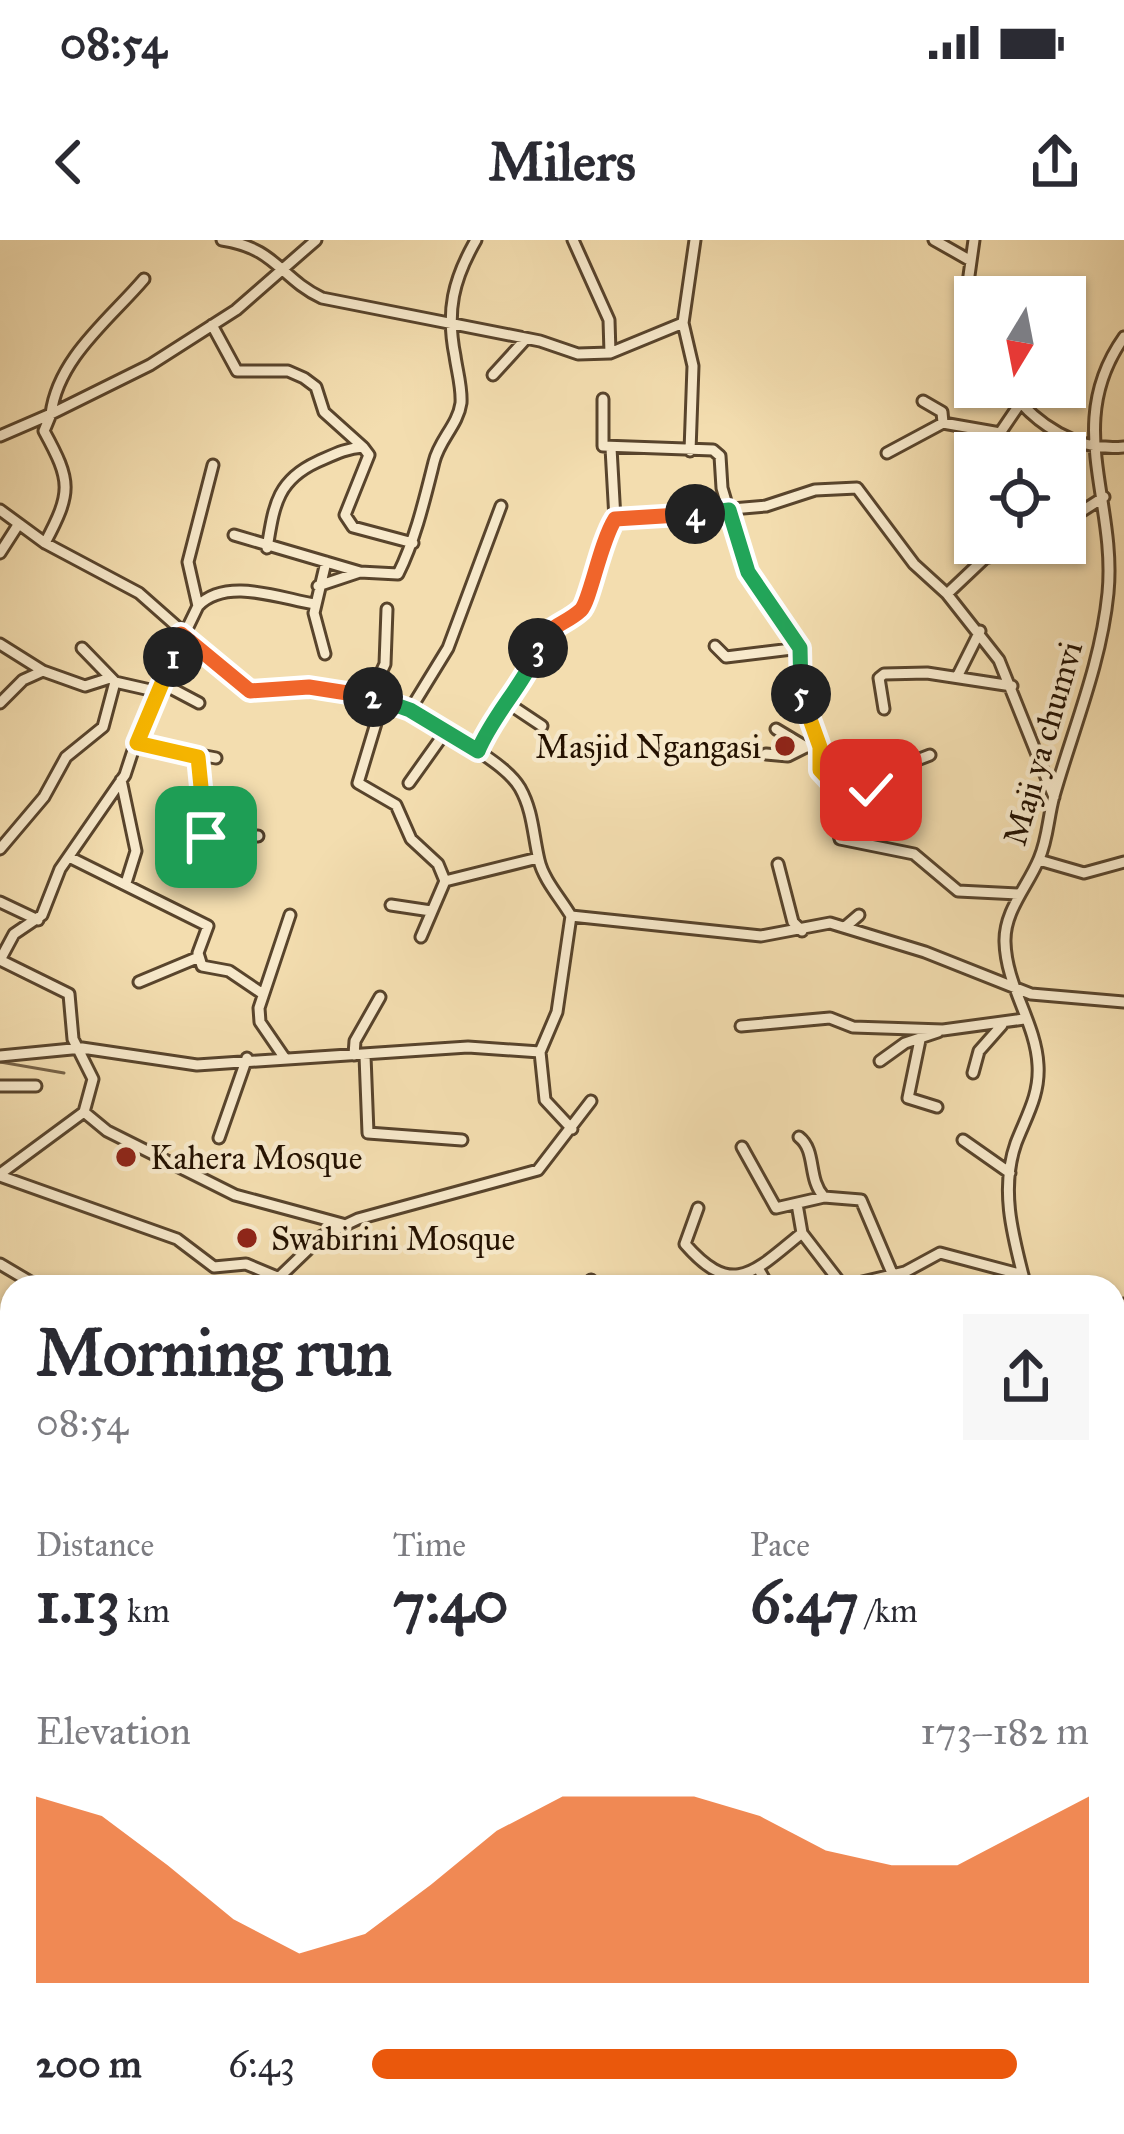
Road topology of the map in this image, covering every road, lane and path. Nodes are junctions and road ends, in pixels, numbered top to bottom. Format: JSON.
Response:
{"nodes":[{"id":1,"x":222,"y":240,"type":"edge"},
{"id":2,"x":316,"y":240,"type":"edge"},
{"id":3,"x":476,"y":240,"type":"edge"},
{"id":4,"x":573,"y":240,"type":"edge"},
{"id":5,"x":695,"y":240,"type":"edge"},
{"id":6,"x":934,"y":240,"type":"edge"},
{"id":7,"x":974,"y":240,"type":"edge"},
{"id":8,"x":253,"y":242,"type":"edge"},
{"id":9,"x":971,"y":261,"type":"junction"},
{"id":10,"x":284,"y":265,"type":"junction"},
{"id":11,"x":969,"y":276,"type":"edge"},
{"id":12,"x":144,"y":279,"type":"dead end"},
{"id":13,"x":448,"y":321,"type":"junction"},
{"id":14,"x":683,"y":323,"type":"junction"},
{"id":15,"x":212,"y":325,"type":"junction"},
{"id":16,"x":520,"y":337,"type":"junction"},
{"id":17,"x":1124,"y":337,"type":"edge"},
{"id":18,"x":610,"y":352,"type":"junction"},
{"id":19,"x":493,"y":375,"type":"dead end"},
{"id":20,"x":603,"y":399,"type":"dead end"},
{"id":21,"x":923,"y":401,"type":"dead end"},
{"id":22,"x":1017,"y":408,"type":"edge"},
{"id":23,"x":1024,"y":408,"type":"edge"},
{"id":24,"x":51,"y":413,"type":"junction"},
{"id":25,"x":943,"y":423,"type":"junction"},
{"id":26,"x":0,"y":436,"type":"edge"},
{"id":27,"x":363,"y":447,"type":"junction"},
{"id":28,"x":1124,"y":447,"type":"edge"},
{"id":29,"x":611,"y":448,"type":"junction"},
{"id":30,"x":1091,"y":450,"type":"junction"},
{"id":31,"x":690,"y":451,"type":"junction"},
{"id":32,"x":887,"y":453,"type":"dead end"},
{"id":33,"x":213,"y":464,"type":"dead end"},
{"id":34,"x":1104,"y":497,"type":"junction"},
{"id":35,"x":501,"y":506,"type":"dead end"},
{"id":36,"x":1086,"y":509,"type":"edge"},
{"id":37,"x":0,"y":510,"type":"edge"},
{"id":38,"x":729,"y":510,"type":"junction"},
{"id":39,"x":615,"y":519,"type":"junction"},
{"id":40,"x":18,"y":525,"type":"junction"},
{"id":41,"x":234,"y":535,"type":"dead end"},
{"id":42,"x":1108,"y":535,"type":"junction"},
{"id":43,"x":1124,"y":535,"type":"edge"},
{"id":44,"x":44,"y":543,"type":"junction"},
{"id":45,"x":413,"y":543,"type":"junction"},
{"id":46,"x":267,"y":548,"type":"junction"},
{"id":47,"x":0,"y":553,"type":"edge"},
{"id":48,"x":326,"y":562,"type":"junction"},
{"id":49,"x":979,"y":564,"type":"edge"},
{"id":50,"x":360,"y":572,"type":"junction"},
{"id":51,"x":318,"y":586,"type":"junction"},
{"id":52,"x":947,"y":594,"type":"junction"},
{"id":53,"x":314,"y":604,"type":"junction"},
{"id":54,"x":198,"y":605,"type":"junction"},
{"id":55,"x":387,"y":609,"type":"dead end"},
{"id":56,"x":980,"y":631,"type":"junction"},
{"id":57,"x":181,"y":634,"type":"junction"},
{"id":58,"x":0,"y":644,"type":"edge"},
{"id":59,"x":715,"y":646,"type":"dead end"},
{"id":60,"x":82,"y":648,"type":"dead end"},
{"id":61,"x":800,"y":648,"type":"junction"},
{"id":62,"x":325,"y":654,"type":"dead end"},
{"id":63,"x":43,"y":671,"type":"junction"},
{"id":64,"x":957,"y":677,"type":"junction"},
{"id":65,"x":112,"y":680,"type":"junction"},
{"id":66,"x":1012,"y":686,"type":"junction"},
{"id":67,"x":161,"y":688,"type":"junction"},
{"id":68,"x":370,"y":696,"type":"junction"},
{"id":69,"x":382,"y":700,"type":"junction"},
{"id":70,"x":506,"y":701,"type":"junction"},
{"id":71,"x":0,"y":703,"type":"edge"},
{"id":72,"x":199,"y":704,"type":"dead end"},
{"id":73,"x":410,"y":710,"type":"junction"},
{"id":74,"x":884,"y":710,"type":"dead end"},
{"id":75,"x":542,"y":725,"type":"dead end"},
{"id":76,"x":776,"y":729,"type":"dead end"},
{"id":77,"x":446,"y":731,"type":"junction"},
{"id":78,"x":137,"y":743,"type":"junction"},
{"id":79,"x":806,"y":747,"type":"junction"},
{"id":80,"x":820,"y":747,"type":"junction"},
{"id":81,"x":478,"y":751,"type":"junction"},
{"id":82,"x":766,"y":754,"type":"dead end"},
{"id":83,"x":930,"y":755,"type":"dead end"},
{"id":84,"x":198,"y":757,"type":"junction"},
{"id":85,"x":216,"y":758,"type":"dead end"},
{"id":86,"x":122,"y":779,"type":"junction"},
{"id":87,"x":409,"y":783,"type":"dead end"},
{"id":88,"x":1054,"y":797,"type":"junction"},
{"id":89,"x":855,"y":808,"type":"junction"},
{"id":90,"x":258,"y":836,"type":"dead end"},
{"id":91,"x":0,"y":850,"type":"edge"},
{"id":92,"x":69,"y":857,"type":"junction"},
{"id":93,"x":538,"y":858,"type":"junction"},
{"id":94,"x":1039,"y":860,"type":"junction"},
{"id":95,"x":1124,"y":862,"type":"edge"},
{"id":96,"x":778,"y":864,"type":"dead end"},
{"id":97,"x":445,"y":881,"type":"junction"},
{"id":98,"x":126,"y":883,"type":"junction"},
{"id":99,"x":1020,"y":895,"type":"junction"},
{"id":100,"x":0,"y":902,"type":"edge"},
{"id":101,"x":391,"y":905,"type":"dead end"},
{"id":102,"x":430,"y":911,"type":"junction"},
{"id":103,"x":290,"y":915,"type":"dead end"},
{"id":104,"x":859,"y":915,"type":"dead end"},
{"id":105,"x":571,"y":916,"type":"junction"},
{"id":106,"x":38,"y":920,"type":"junction"},
{"id":107,"x":844,"y":927,"type":"junction"},
{"id":108,"x":803,"y":932,"type":"junction"},
{"id":109,"x":421,"y":937,"type":"dead end"},
{"id":110,"x":199,"y":957,"type":"junction"},
{"id":111,"x":140,"y":982,"type":"dead end"},
{"id":112,"x":1013,"y":986,"type":"junction"},
{"id":113,"x":260,"y":992,"type":"junction"},
{"id":114,"x":380,"y":998,"type":"dead end"},
{"id":115,"x":1124,"y":1002,"type":"edge"},
{"id":116,"x":1024,"y":1019,"type":"junction"},
{"id":117,"x":1002,"y":1025,"type":"junction"},
{"id":118,"x":741,"y":1026,"type":"dead end"},
{"id":119,"x":943,"y":1030,"type":"junction"},
{"id":120,"x":920,"y":1040,"type":"junction"},
{"id":121,"x":82,"y":1048,"type":"junction"},
{"id":122,"x":541,"y":1052,"type":"junction"},
{"id":123,"x":0,"y":1055,"type":"edge"},
{"id":124,"x":359,"y":1056,"type":"junction"},
{"id":125,"x":284,"y":1057,"type":"junction"},
{"id":126,"x":247,"y":1058,"type":"junction"},
{"id":127,"x":880,"y":1061,"type":"dead end"},
{"id":128,"x":973,"y":1073,"type":"dead end"},
{"id":129,"x":0,"y":1086,"type":"edge"},
{"id":130,"x":36,"y":1086,"type":"dead end"},
{"id":131,"x":591,"y":1100,"type":"dead end"},
{"id":132,"x":937,"y":1107,"type":"dead end"},
{"id":133,"x":84,"y":1112,"type":"junction"},
{"id":134,"x":572,"y":1129,"type":"junction"},
{"id":135,"x":799,"y":1137,"type":"dead end"},
{"id":136,"x":219,"y":1138,"type":"dead end"},
{"id":137,"x":462,"y":1140,"type":"dead end"},
{"id":138,"x":963,"y":1140,"type":"dead end"},
{"id":139,"x":742,"y":1147,"type":"dead end"},
{"id":140,"x":1010,"y":1173,"type":"junction"},
{"id":141,"x":0,"y":1175,"type":"edge"},
{"id":142,"x":824,"y":1197,"type":"junction"},
{"id":143,"x":796,"y":1204,"type":"junction"},
{"id":144,"x":698,"y":1208,"type":"dead end"},
{"id":145,"x":346,"y":1225,"type":"junction"},
{"id":146,"x":802,"y":1233,"type":"junction"},
{"id":147,"x":758,"y":1268,"type":"junction"},
{"id":148,"x":892,"y":1273,"type":"junction"},
{"id":149,"x":273,"y":1275,"type":"edge"},
{"id":150,"x":280,"y":1275,"type":"edge"},
{"id":151,"x":721,"y":1275,"type":"edge"},
{"id":152,"x":727,"y":1275,"type":"edge"},
{"id":153,"x":762,"y":1275,"type":"edge"},
{"id":154,"x":834,"y":1275,"type":"edge"},
{"id":155,"x":884,"y":1275,"type":"edge"},
{"id":156,"x":1007,"y":1275,"type":"edge"},
{"id":157,"x":1023,"y":1275,"type":"edge"}],
"edges":[{"from":1,"to":8,"type":"street"},
{"from":2,"to":10,"type":"street"},
{"from":3,"to":13,"type":"street"},
{"from":4,"to":18,"type":"street"},
{"from":5,"to":14,"type":"street"},
{"from":6,"to":9,"type":"street"},
{"from":7,"to":9,"type":"street"},
{"from":8,"to":10,"type":"street"},
{"from":9,"to":11,"type":"street"},
{"from":10,"to":13,"type":"street"},
{"from":10,"to":15,"type":"street"},
{"from":12,"to":24,"type":"street"},
{"from":13,"to":16,"type":"street"},
{"from":13,"to":45,"type":"street"},
{"from":14,"to":18,"type":"street"},
{"from":14,"to":31,"type":"street"},
{"from":15,"to":24,"type":"street"},
{"from":15,"to":27,"type":"street"},
{"from":16,"to":18,"type":"street"},
{"from":16,"to":19,"type":"street"},
{"from":17,"to":30,"type":"street","name":"Maji ya chumvi"},
{"from":20,"to":29,"type":"street"},
{"from":21,"to":25,"type":"street"},
{"from":22,"to":25,"type":"street"},
{"from":23,"to":30,"type":"street"},
{"from":24,"to":26,"type":"street"},
{"from":24,"to":44,"type":"street"},
{"from":25,"to":32,"type":"street"},
{"from":27,"to":45,"type":"street"},
{"from":27,"to":46,"type":"street"},
{"from":28,"to":30,"type":"street"},
{"from":29,"to":31,"type":"street"},
{"from":29,"to":39,"type":"street"},
{"from":30,"to":34,"type":"street","name":"Maji ya chumvi"},
{"from":31,"to":38,"type":"street"},
{"from":33,"to":54,"type":"street"},
{"from":34,"to":36,"type":"street"},
{"from":34,"to":42,"type":"street","name":"Maji ya chumvi"},
{"from":35,"to":73,"type":"street"},
{"from":37,"to":40,"type":"street"},
{"from":38,"to":39,"type":"street"},
{"from":38,"to":52,"type":"street"},
{"from":38,"to":61,"type":"street"},
{"from":39,"to":70,"type":"street"},
{"from":40,"to":44,"type":"street"},
{"from":40,"to":47,"type":"street"},
{"from":41,"to":46,"type":"street"},
{"from":42,"to":43,"type":"street"},
{"from":42,"to":88,"type":"street","name":"Maji ya chumvi"},
{"from":44,"to":57,"type":"street"},
{"from":45,"to":50,"type":"street"},
{"from":46,"to":48,"type":"street"},
{"from":48,"to":50,"type":"street"},
{"from":48,"to":51,"type":"street"},
{"from":49,"to":52,"type":"street"},
{"from":50,"to":51,"type":"street"},
{"from":51,"to":53,"type":"street"},
{"from":52,"to":56,"type":"street"},
{"from":53,"to":54,"type":"street"},
{"from":53,"to":62,"type":"street"},
{"from":54,"to":57,"type":"street"},
{"from":55,"to":68,"type":"street"},
{"from":56,"to":64,"type":"street"},
{"from":56,"to":66,"type":"street"},
{"from":57,"to":67,"type":"street"},
{"from":57,"to":68,"type":"street"},
{"from":58,"to":63,"type":"street"},
{"from":59,"to":61,"type":"street"},
{"from":60,"to":65,"type":"street"},
{"from":61,"to":80,"type":"street"},
{"from":63,"to":65,"type":"street"},
{"from":63,"to":71,"type":"street"},
{"from":64,"to":66,"type":"street"},
{"from":64,"to":74,"type":"street"},
{"from":65,"to":67,"type":"street"},
{"from":65,"to":91,"type":"street"},
{"from":66,"to":88,"type":"street"},
{"from":67,"to":72,"type":"street"},
{"from":67,"to":78,"type":"street"},
{"from":68,"to":69,"type":"street"},
{"from":69,"to":73,"type":"street"},
{"from":69,"to":97,"type":"street"},
{"from":70,"to":75,"type":"street"},
{"from":70,"to":81,"type":"street"},
{"from":73,"to":77,"type":"street"},
{"from":76,"to":79,"type":"street"},
{"from":77,"to":81,"type":"street"},
{"from":77,"to":87,"type":"street"},
{"from":78,"to":84,"type":"street"},
{"from":78,"to":86,"type":"street"},
{"from":79,"to":80,"type":"street"},
{"from":79,"to":82,"type":"street"},
{"from":80,"to":89,"type":"street"},
{"from":81,"to":93,"type":"street"},
{"from":83,"to":89,"type":"street"},
{"from":84,"to":85,"type":"street"},
{"from":84,"to":90,"type":"street"},
{"from":86,"to":92,"type":"street"},
{"from":86,"to":98,"type":"street"},
{"from":88,"to":94,"type":"street","name":"Maji ya chumvi"},
{"from":89,"to":99,"type":"street"},
{"from":92,"to":98,"type":"street"},
{"from":92,"to":106,"type":"street"},
{"from":93,"to":97,"type":"street"},
{"from":93,"to":105,"type":"street"},
{"from":94,"to":95,"type":"street"},
{"from":94,"to":99,"type":"street","name":"Maji ya chumvi"},
{"from":96,"to":108,"type":"street"},
{"from":97,"to":102,"type":"street"},
{"from":98,"to":110,"type":"street"},
{"from":99,"to":112,"type":"street","name":"Maji ya chumvi"},
{"from":100,"to":106,"type":"street"},
{"from":101,"to":102,"type":"street"},
{"from":102,"to":109,"type":"street"},
{"from":103,"to":113,"type":"street"},
{"from":104,"to":107,"type":"street"},
{"from":105,"to":108,"type":"street"},
{"from":105,"to":122,"type":"street"},
{"from":106,"to":121,"type":"street"},
{"from":107,"to":108,"type":"street"},
{"from":107,"to":112,"type":"street"},
{"from":110,"to":111,"type":"street"},
{"from":110,"to":113,"type":"street"},
{"from":112,"to":115,"type":"street"},
{"from":112,"to":116,"type":"street","name":"Maji ya chumvi"},
{"from":113,"to":125,"type":"street"},
{"from":114,"to":124,"type":"street"},
{"from":116,"to":117,"type":"street"},
{"from":116,"to":140,"type":"street","name":"Maji ya chumvi"},
{"from":117,"to":119,"type":"street"},
{"from":117,"to":128,"type":"street"},
{"from":118,"to":119,"type":"street"},
{"from":119,"to":120,"type":"street"},
{"from":120,"to":127,"type":"street"},
{"from":120,"to":132,"type":"street"},
{"from":121,"to":123,"type":"street"},
{"from":121,"to":126,"type":"street"},
{"from":121,"to":133,"type":"street"},
{"from":122,"to":124,"type":"street"},
{"from":122,"to":134,"type":"street"},
{"from":124,"to":125,"type":"street"},
{"from":124,"to":137,"type":"street"},
{"from":125,"to":126,"type":"street"},
{"from":126,"to":136,"type":"street"},
{"from":129,"to":130,"type":"street"},
{"from":131,"to":134,"type":"street"},
{"from":133,"to":141,"type":"street"},
{"from":133,"to":145,"type":"street"},
{"from":134,"to":145,"type":"street"},
{"from":135,"to":142,"type":"street"},
{"from":138,"to":140,"type":"street"},
{"from":139,"to":143,"type":"street"},
{"from":140,"to":157,"type":"street"},
{"from":141,"to":149,"type":"street"},
{"from":142,"to":143,"type":"street"},
{"from":142,"to":148,"type":"street"},
{"from":143,"to":146,"type":"street"},
{"from":144,"to":151,"type":"street"},
{"from":145,"to":150,"type":"street"},
{"from":146,"to":147,"type":"street"},
{"from":146,"to":154,"type":"street"},
{"from":147,"to":152,"type":"street"},
{"from":147,"to":153,"type":"street"},
{"from":148,"to":155,"type":"street"},
{"from":148,"to":156,"type":"street"}]}
